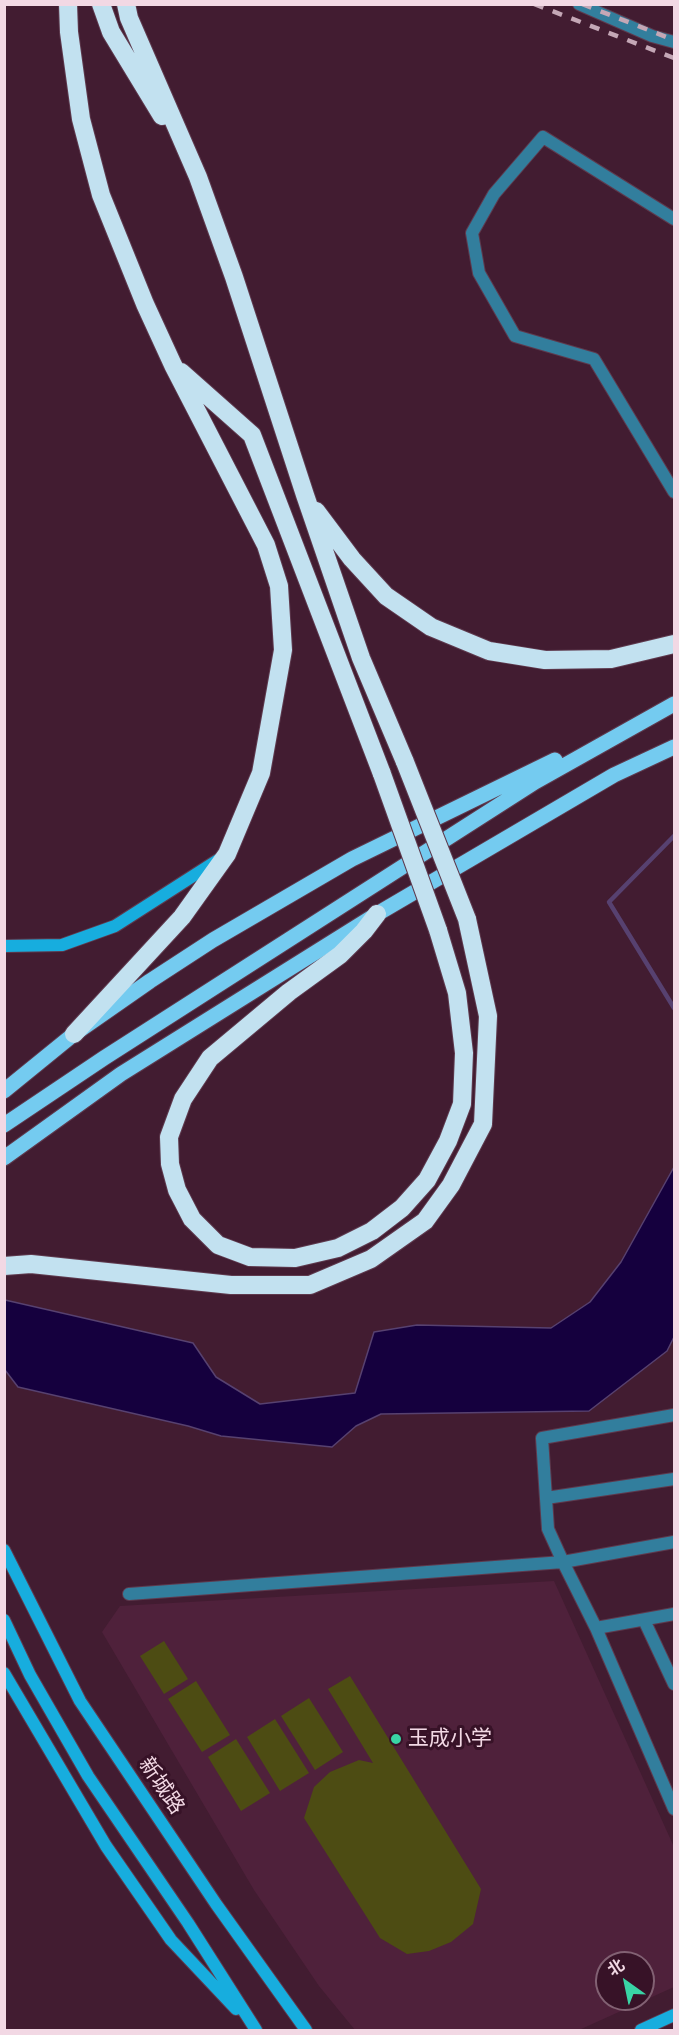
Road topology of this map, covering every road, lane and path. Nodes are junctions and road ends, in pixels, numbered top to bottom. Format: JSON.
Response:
{"nodes":[{"id":1,"x":59,"y":4,"type":"edge"},
{"id":2,"x":68,"y":4,"type":"edge"},
{"id":3,"x":101,"y":4,"type":"edge"},
{"id":4,"x":126,"y":4,"type":"edge"},
{"id":5,"x":579,"y":4,"type":"edge"},
{"id":6,"x":69,"y":32,"type":"junction"},
{"id":7,"x":675,"y":42,"type":"edge"},
{"id":8,"x":198,"y":177,"type":"junction"},
{"id":9,"x":675,"y":219,"type":"edge"},
{"id":10,"x":173,"y":365,"type":"junction"},
{"id":11,"x":675,"y":492,"type":"edge"},
{"id":12,"x":305,"y":495,"type":"junction"},
{"id":13,"x":675,"y":644,"type":"edge"},
{"id":14,"x":675,"y":703,"type":"edge"},
{"id":15,"x":675,"y":747,"type":"edge"},
{"id":16,"x":227,"y":854,"type":"junction"},
{"id":17,"x":377,"y":914,"type":"junction"},
{"id":18,"x":4,"y":946,"type":"edge"},
{"id":19,"x":74,"y":1034,"type":"junction"},
{"id":20,"x":4,"y":1091,"type":"edge"},
{"id":21,"x":4,"y":1125,"type":"edge"},
{"id":22,"x":4,"y":1158,"type":"edge"},
{"id":23,"x":7,"y":1265,"type":"edge"},
{"id":24,"x":675,"y":1415,"type":"edge"},
{"id":25,"x":675,"y":1479,"type":"edge"},
{"id":26,"x":546,"y":1498,"type":"junction"},
{"id":27,"x":675,"y":1542,"type":"edge"},
{"id":28,"x":4,"y":1550,"type":"edge"},
{"id":29,"x":563,"y":1562,"type":"junction"},
{"id":30,"x":129,"y":1594,"type":"dead end"},
{"id":31,"x":675,"y":1614,"type":"edge"},
{"id":32,"x":4,"y":1620,"type":"edge"},
{"id":33,"x":644,"y":1620,"type":"junction"},
{"id":34,"x":596,"y":1628,"type":"junction"},
{"id":35,"x":4,"y":1673,"type":"edge"},
{"id":36,"x":675,"y":1684,"type":"edge"},
{"id":37,"x":675,"y":1809,"type":"edge"},
{"id":38,"x":675,"y":2015,"type":"edge"},
{"id":39,"x":256,"y":2031,"type":"edge"},
{"id":40,"x":306,"y":2031,"type":"edge"},
{"id":41,"x":641,"y":2031,"type":"edge"}],
"edges":[{"from":1,"to":6,"type":"highway"},
{"from":2,"to":6,"type":"highway"},
{"from":3,"to":8,"type":"highway"},
{"from":4,"to":8,"type":"highway"},
{"from":5,"to":7,"type":"street"},
{"from":6,"to":10,"type":"highway"},
{"from":8,"to":12,"type":"highway"},
{"from":9,"to":11,"type":"street"},
{"from":10,"to":16,"type":"highway"},
{"from":10,"to":17,"type":"highway","bridge":true},
{"from":12,"to":13,"type":"highway"},
{"from":12,"to":23,"type":"highway","bridge":true},
{"from":14,"to":19,"type":"main road"},
{"from":14,"to":21,"type":"main road"},
{"from":15,"to":17,"type":"main road"},
{"from":16,"to":18,"type":"street"},
{"from":16,"to":19,"type":"highway"},
{"from":17,"to":22,"type":"main road"},
{"from":19,"to":20,"type":"main road"},
{"from":24,"to":26,"type":"street"},
{"from":25,"to":26,"type":"street"},
{"from":26,"to":29,"type":"street"},
{"from":27,"to":29,"type":"street"},
{"from":28,"to":40,"type":"street","name":"新城路"},
{"from":29,"to":30,"type":"street"},
{"from":29,"to":34,"type":"street"},
{"from":31,"to":33,"type":"street"},
{"from":32,"to":39,"type":"street"},
{"from":33,"to":34,"type":"street"},
{"from":33,"to":36,"type":"street"},
{"from":34,"to":37,"type":"street"},
{"from":35,"to":39,"type":"street"},
{"from":38,"to":41,"type":"street"}]}
